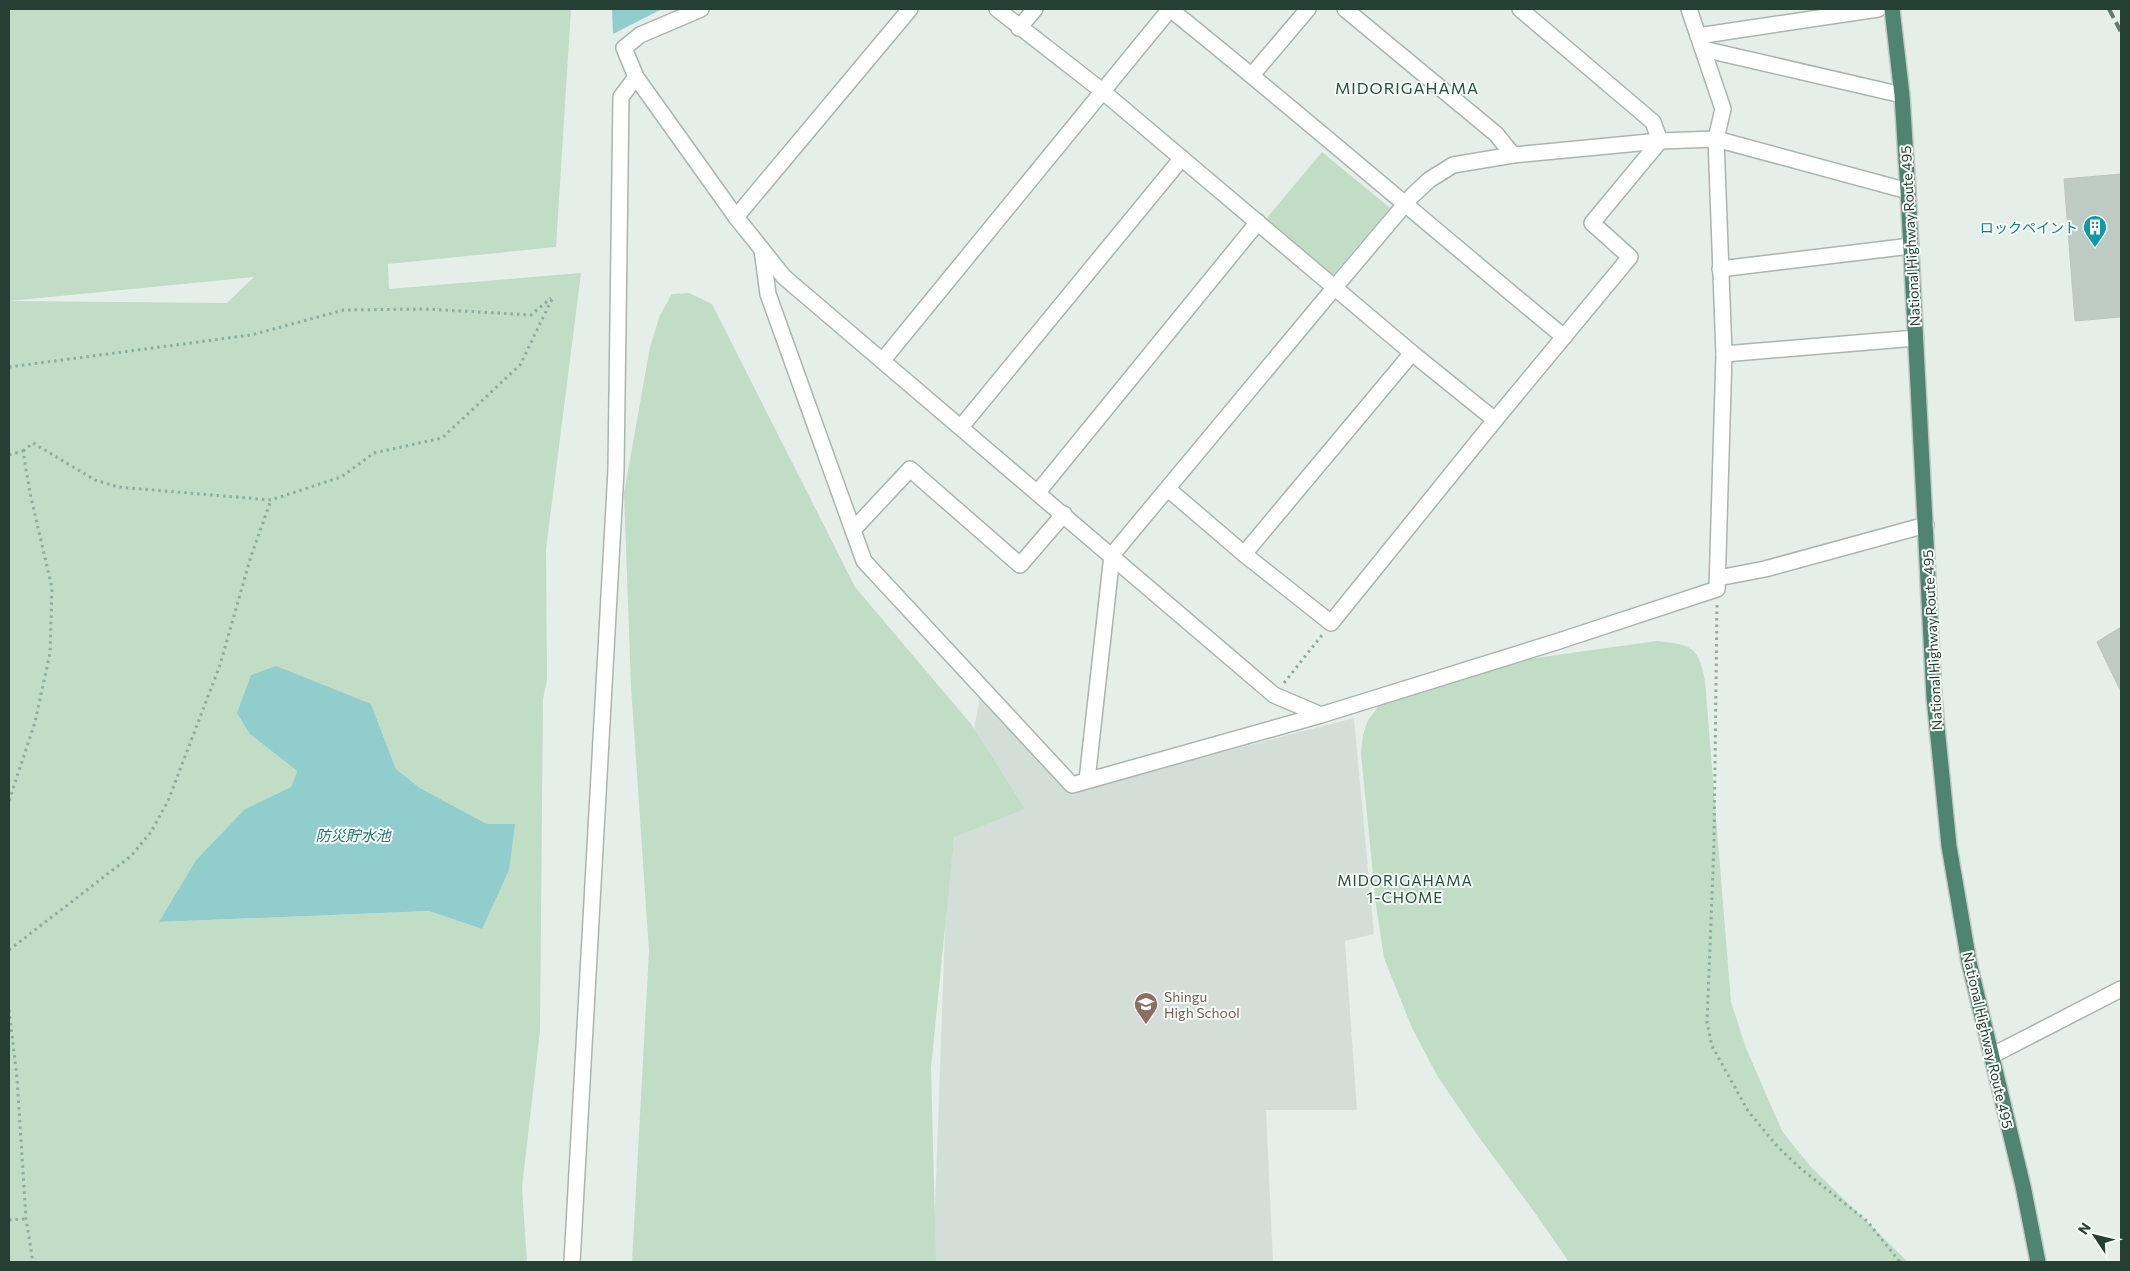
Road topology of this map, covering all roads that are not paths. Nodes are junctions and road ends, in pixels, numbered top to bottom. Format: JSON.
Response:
{"nodes":[{"id":1,"x":701,"y":9,"type":"edge"},
{"id":2,"x":910,"y":9,"type":"edge"},
{"id":3,"x":997,"y":9,"type":"edge"},
{"id":4,"x":1035,"y":9,"type":"edge"},
{"id":5,"x":1170,"y":9,"type":"edge"},
{"id":6,"x":1308,"y":9,"type":"edge"},
{"id":7,"x":1345,"y":9,"type":"edge"},
{"id":8,"x":1520,"y":9,"type":"edge"},
{"id":9,"x":1689,"y":9,"type":"edge"},
{"id":10,"x":1878,"y":9,"type":"edge"},
{"id":11,"x":1892,"y":9,"type":"edge"},
{"id":12,"x":1019,"y":28,"type":"junction"},
{"id":13,"x":1701,"y":43,"type":"junction"},
{"id":14,"x":1252,"y":75,"type":"junction"},
{"id":15,"x":636,"y":77,"type":"junction"},
{"id":16,"x":1101,"y":90,"type":"junction"},
{"id":17,"x":1902,"y":95,"type":"junction"},
{"id":18,"x":1716,"y":140,"type":"junction"},
{"id":19,"x":1660,"y":141,"type":"junction"},
{"id":20,"x":1513,"y":155,"type":"junction"},
{"id":21,"x":1182,"y":158,"type":"junction"},
{"id":22,"x":1908,"y":191,"type":"junction"},
{"id":23,"x":1404,"y":205,"type":"junction"},
{"id":24,"x":736,"y":217,"type":"junction"},
{"id":25,"x":1258,"y":222,"type":"junction"},
{"id":26,"x":1912,"y":246,"type":"junction"},
{"id":27,"x":762,"y":249,"type":"junction"},
{"id":28,"x":1720,"y":269,"type":"junction"},
{"id":29,"x":1335,"y":287,"type":"junction"},
{"id":30,"x":1564,"y":337,"type":"junction"},
{"id":31,"x":1916,"y":338,"type":"junction"},
{"id":32,"x":1412,"y":353,"type":"junction"},
{"id":33,"x":1724,"y":354,"type":"junction"},
{"id":34,"x":883,"y":360,"type":"junction"},
{"id":35,"x":1495,"y":420,"type":"junction"},
{"id":36,"x":961,"y":427,"type":"junction"},
{"id":37,"x":1168,"y":489,"type":"junction"},
{"id":38,"x":1038,"y":492,"type":"junction"},
{"id":39,"x":1064,"y":514,"type":"junction"},
{"id":40,"x":1926,"y":525,"type":"junction"},
{"id":41,"x":853,"y":530,"type":"junction"},
{"id":42,"x":1244,"y":554,"type":"junction"},
{"id":43,"x":1112,"y":555,"type":"junction"},
{"id":44,"x":1718,"y":583,"type":"junction"},
{"id":45,"x":1321,"y":715,"type":"junction"},
{"id":46,"x":1088,"y":780,"type":"junction"},
{"id":47,"x":2121,"y":989,"type":"edge"},
{"id":48,"x":1991,"y":1056,"type":"junction"},
{"id":49,"x":572,"y":1262,"type":"edge"},
{"id":50,"x":2038,"y":1262,"type":"edge"}],
"edges":[{"from":1,"to":15,"type":"street"},
{"from":2,"to":24,"type":"street"},
{"from":3,"to":12,"type":"street"},
{"from":4,"to":12,"type":"street"},
{"from":5,"to":14,"type":"street"},
{"from":5,"to":16,"type":"street"},
{"from":6,"to":14,"type":"street"},
{"from":7,"to":20,"type":"street"},
{"from":8,"to":19,"type":"street"},
{"from":9,"to":13,"type":"street"},
{"from":10,"to":13,"type":"street"},
{"from":11,"to":17,"type":"highway","name":"National Highway Route 495"},
{"from":12,"to":16,"type":"street"},
{"from":13,"to":17,"type":"street"},
{"from":13,"to":18,"type":"street"},
{"from":14,"to":23,"type":"street"},
{"from":15,"to":24,"type":"street"},
{"from":15,"to":49,"type":"street"},
{"from":16,"to":21,"type":"street"},
{"from":16,"to":34,"type":"street"},
{"from":17,"to":22,"type":"highway","name":"National Highway Route 495"},
{"from":18,"to":19,"type":"street"},
{"from":18,"to":22,"type":"street"},
{"from":18,"to":28,"type":"street"},
{"from":19,"to":20,"type":"street"},
{"from":19,"to":30,"type":"street"},
{"from":20,"to":23,"type":"street"},
{"from":21,"to":25,"type":"street"},
{"from":21,"to":36,"type":"street"},
{"from":22,"to":26,"type":"highway","name":"National Highway Route 495"},
{"from":23,"to":29,"type":"street"},
{"from":23,"to":30,"type":"street"},
{"from":24,"to":27,"type":"street"},
{"from":25,"to":29,"type":"street"},
{"from":25,"to":38,"type":"street"},
{"from":26,"to":28,"type":"street"},
{"from":26,"to":31,"type":"highway","name":"National Highway Route 495"},
{"from":27,"to":34,"type":"street"},
{"from":27,"to":41,"type":"street"},
{"from":28,"to":33,"type":"street"},
{"from":29,"to":32,"type":"street"},
{"from":29,"to":37,"type":"street"},
{"from":30,"to":35,"type":"street"},
{"from":31,"to":33,"type":"street"},
{"from":31,"to":40,"type":"highway","name":"National Highway Route 495"},
{"from":32,"to":35,"type":"street"},
{"from":32,"to":42,"type":"street"},
{"from":33,"to":44,"type":"street"},
{"from":34,"to":36,"type":"street"},
{"from":35,"to":42,"type":"street"},
{"from":36,"to":38,"type":"street"},
{"from":37,"to":42,"type":"street"},
{"from":37,"to":43,"type":"street"},
{"from":38,"to":39,"type":"street"},
{"from":39,"to":41,"type":"street"},
{"from":39,"to":43,"type":"street"},
{"from":40,"to":44,"type":"street"},
{"from":40,"to":48,"type":"highway","name":"National Highway Route 495"},
{"from":41,"to":46,"type":"street"},
{"from":43,"to":45,"type":"street"},
{"from":43,"to":46,"type":"street"},
{"from":44,"to":45,"type":"street"},
{"from":45,"to":46,"type":"street"},
{"from":47,"to":48,"type":"street"},
{"from":48,"to":50,"type":"highway","name":"National Highway Route 495"}]}
